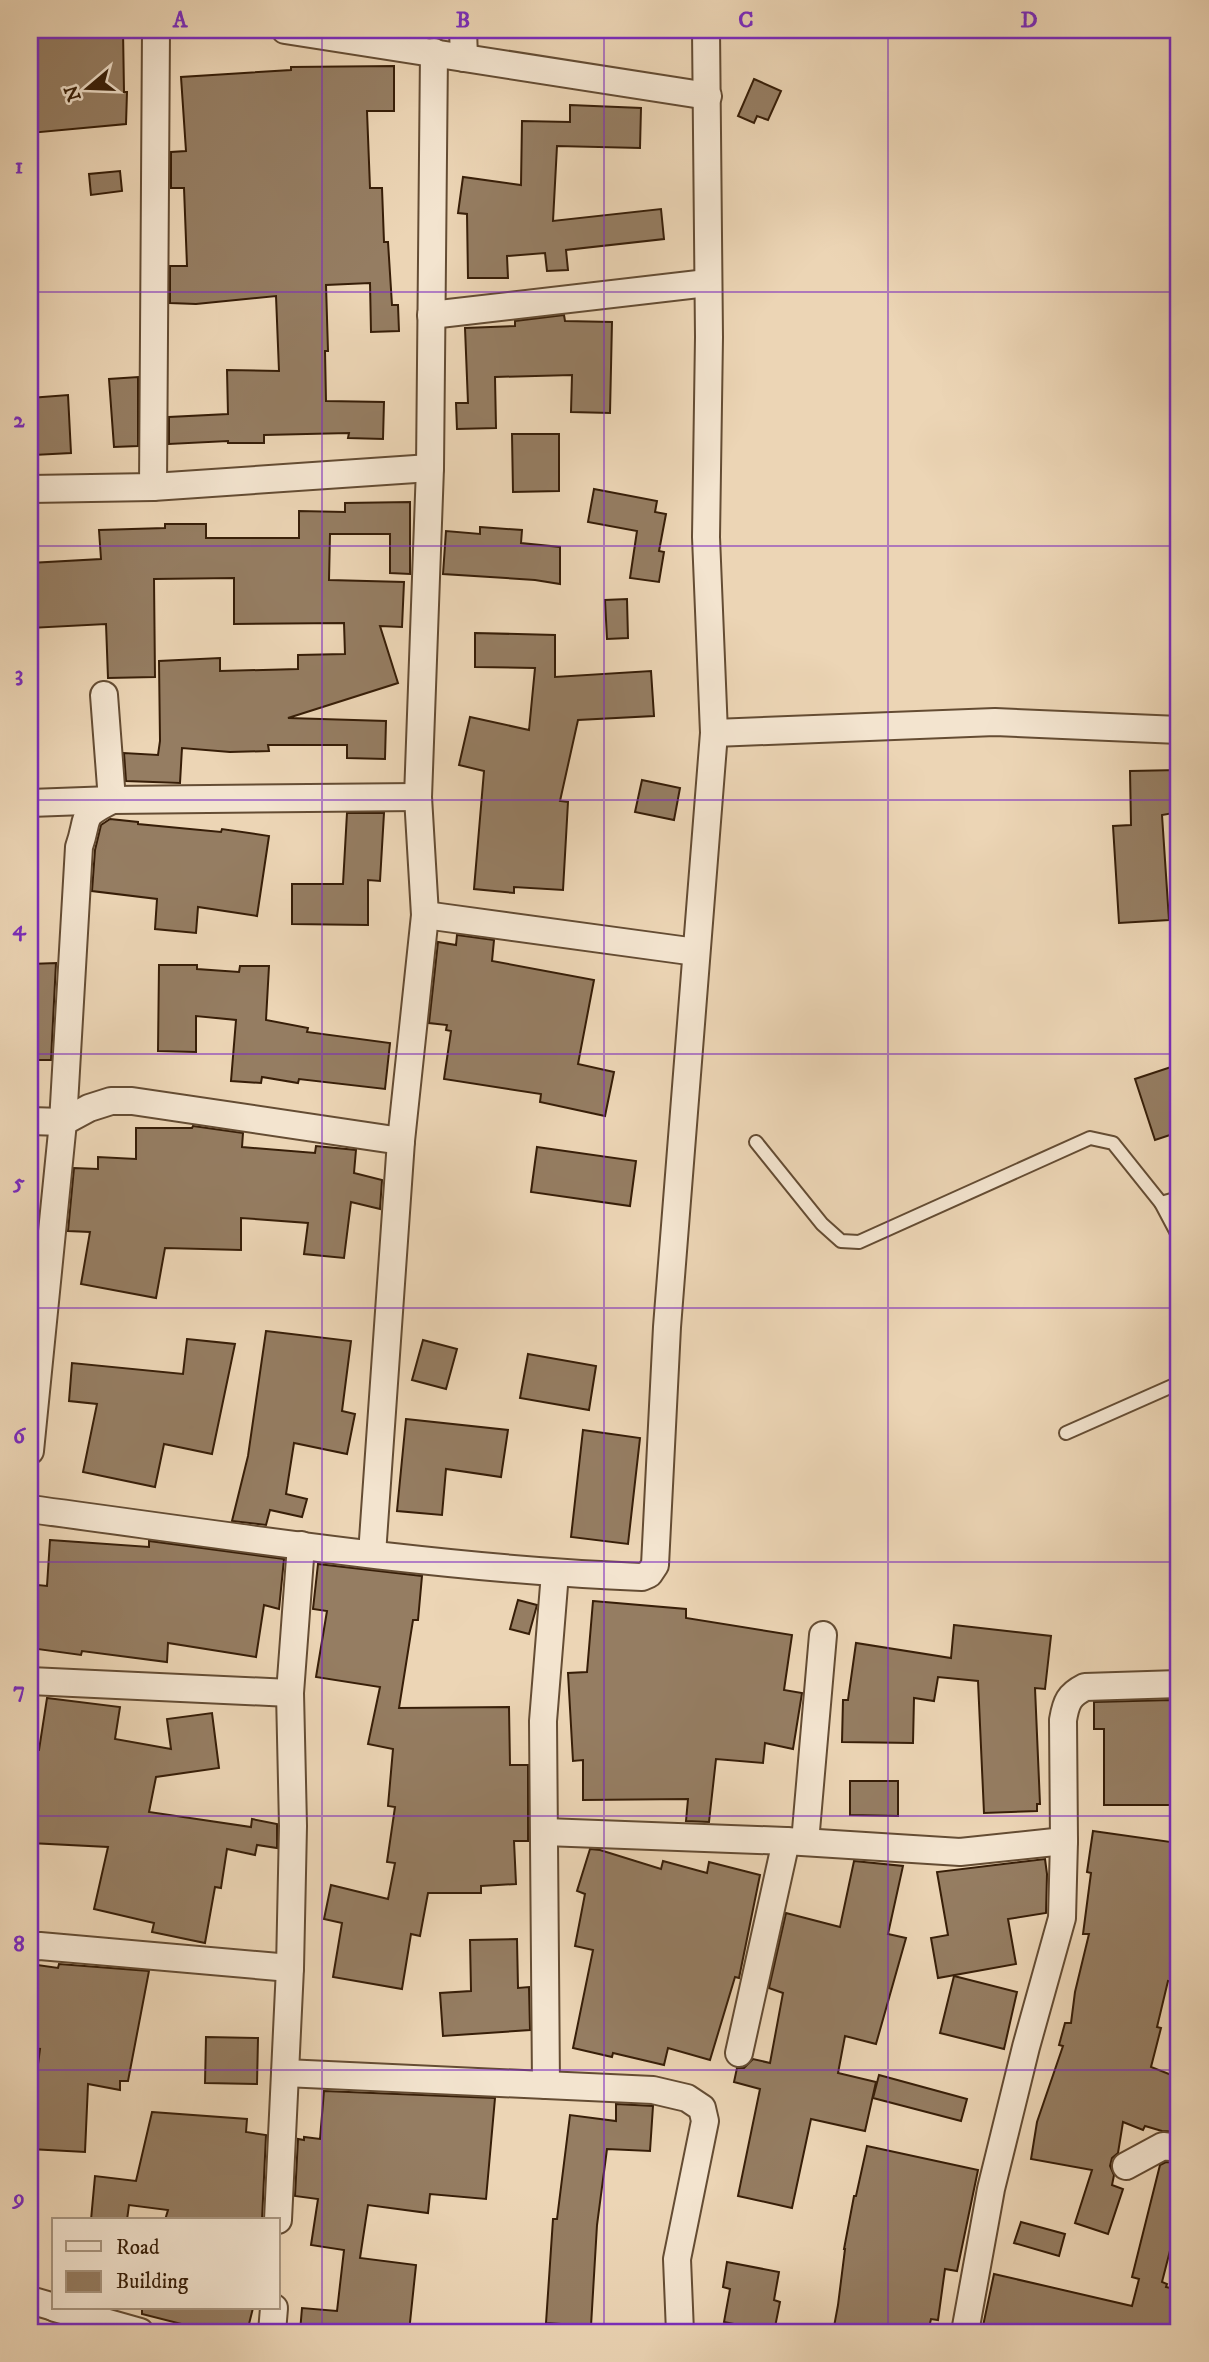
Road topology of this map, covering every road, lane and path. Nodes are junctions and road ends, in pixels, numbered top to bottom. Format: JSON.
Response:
{"nodes":[{"id":1,"x":156,"y":30,"type":"edge"},
{"id":2,"x":285,"y":30,"type":"edge"},
{"id":3,"x":463,"y":30,"type":"edge"},
{"id":4,"x":706,"y":30,"type":"edge"},
{"id":5,"x":434,"y":52,"type":"junction"},
{"id":6,"x":464,"y":58,"type":"junction"},
{"id":7,"x":708,"y":96,"type":"junction"},
{"id":8,"x":707,"y":284,"type":"junction"},
{"id":9,"x":431,"y":315,"type":"junction"},
{"id":10,"x":430,"y":468,"type":"junction"},
{"id":11,"x":153,"y":487,"type":"junction"},
{"id":12,"x":30,"y":489,"type":"edge"},
{"id":13,"x":104,"y":695,"type":"dead end"},
{"id":14,"x":1179,"y":730,"type":"edge"},
{"id":15,"x":713,"y":733,"type":"junction"},
{"id":16,"x":418,"y":797,"type":"junction"},
{"id":17,"x":113,"y":800,"type":"junction"},
{"id":18,"x":30,"y":803,"type":"edge"},
{"id":19,"x":425,"y":915,"type":"junction"},
{"id":20,"x":696,"y":952,"type":"junction"},
{"id":21,"x":30,"y":1121,"type":"edge"},
{"id":22,"x":63,"y":1122,"type":"junction"},
{"id":23,"x":401,"y":1140,"type":"junction"},
{"id":24,"x":756,"y":1142,"type":"dead end"},
{"id":25,"x":1179,"y":1198,"type":"edge"},
{"id":26,"x":1161,"y":1203,"type":"junction"},
{"id":27,"x":1179,"y":1237,"type":"edge"},
{"id":28,"x":1179,"y":1383,"type":"edge"},
{"id":29,"x":32,"y":1399,"type":"edge"},
{"id":30,"x":1066,"y":1433,"type":"dead end"},
{"id":31,"x":30,"y":1451,"type":"edge"},
{"id":32,"x":30,"y":1509,"type":"edge"},
{"id":33,"x":301,"y":1545,"type":"junction"},
{"id":34,"x":372,"y":1554,"type":"junction"},
{"id":35,"x":555,"y":1573,"type":"junction"},
{"id":36,"x":823,"y":1635,"type":"dead end"},
{"id":37,"x":30,"y":1681,"type":"edge"},
{"id":38,"x":1179,"y":1684,"type":"edge"},
{"id":39,"x":290,"y":1693,"type":"junction"},
{"id":40,"x":545,"y":1832,"type":"junction"},
{"id":41,"x":1064,"y":1841,"type":"junction"},
{"id":42,"x":795,"y":1842,"type":"junction"},
{"id":43,"x":30,"y":1947,"type":"edge"},
{"id":44,"x":289,"y":1968,"type":"junction"},
{"id":45,"x":739,"y":2053,"type":"dead end"},
{"id":46,"x":285,"y":2073,"type":"junction"},
{"id":47,"x":546,"y":2085,"type":"junction"},
{"id":48,"x":1179,"y":2148,"type":"edge"},
{"id":49,"x":1126,"y":2166,"type":"dead end"},
{"id":50,"x":278,"y":2218,"type":"edge"},
{"id":51,"x":30,"y":2300,"type":"edge"},
{"id":52,"x":52,"y":2307,"type":"edge"},
{"id":53,"x":62,"y":2310,"type":"edge"},
{"id":54,"x":274,"y":2310,"type":"edge"},
{"id":55,"x":140,"y":2332,"type":"edge"},
{"id":56,"x":272,"y":2332,"type":"edge"},
{"id":57,"x":680,"y":2332,"type":"edge"},
{"id":58,"x":965,"y":2332,"type":"edge"}],
"edges":[{"from":1,"to":11,"type":"street"},
{"from":2,"to":5,"type":"street"},
{"from":3,"to":6,"type":"street"},
{"from":4,"to":7,"type":"street"},
{"from":5,"to":6,"type":"street"},
{"from":5,"to":9,"type":"street"},
{"from":6,"to":7,"type":"street"},
{"from":7,"to":8,"type":"street"},
{"from":8,"to":9,"type":"street"},
{"from":8,"to":15,"type":"street"},
{"from":9,"to":10,"type":"street"},
{"from":10,"to":11,"type":"street"},
{"from":10,"to":16,"type":"street"},
{"from":11,"to":12,"type":"street"},
{"from":13,"to":17,"type":"street"},
{"from":14,"to":15,"type":"street"},
{"from":15,"to":20,"type":"street"},
{"from":16,"to":17,"type":"street"},
{"from":16,"to":19,"type":"street"},
{"from":17,"to":18,"type":"street"},
{"from":17,"to":22,"type":"street"},
{"from":19,"to":20,"type":"street"},
{"from":19,"to":23,"type":"street"},
{"from":20,"to":35,"type":"street"},
{"from":21,"to":22,"type":"street"},
{"from":22,"to":23,"type":"street"},
{"from":22,"to":29,"type":"street"},
{"from":23,"to":34,"type":"street"},
{"from":24,"to":26,"type":"lane"},
{"from":25,"to":26,"type":"lane"},
{"from":26,"to":27,"type":"lane"},
{"from":28,"to":30,"type":"lane"},
{"from":29,"to":31,"type":"street"},
{"from":32,"to":33,"type":"street"},
{"from":33,"to":34,"type":"street"},
{"from":33,"to":39,"type":"street"},
{"from":34,"to":35,"type":"street"},
{"from":35,"to":40,"type":"street"},
{"from":36,"to":42,"type":"street"},
{"from":37,"to":39,"type":"street"},
{"from":38,"to":41,"type":"street"},
{"from":39,"to":44,"type":"street"},
{"from":40,"to":42,"type":"street"},
{"from":40,"to":47,"type":"street"},
{"from":41,"to":42,"type":"street"},
{"from":41,"to":58,"type":"street"},
{"from":42,"to":45,"type":"street"},
{"from":43,"to":44,"type":"street"},
{"from":44,"to":46,"type":"street"},
{"from":46,"to":47,"type":"street"},
{"from":46,"to":50,"type":"street"},
{"from":47,"to":57,"type":"street"},
{"from":48,"to":49,"type":"street"},
{"from":51,"to":52,"type":"street"},
{"from":53,"to":55,"type":"street"},
{"from":54,"to":56,"type":"street"}]}
